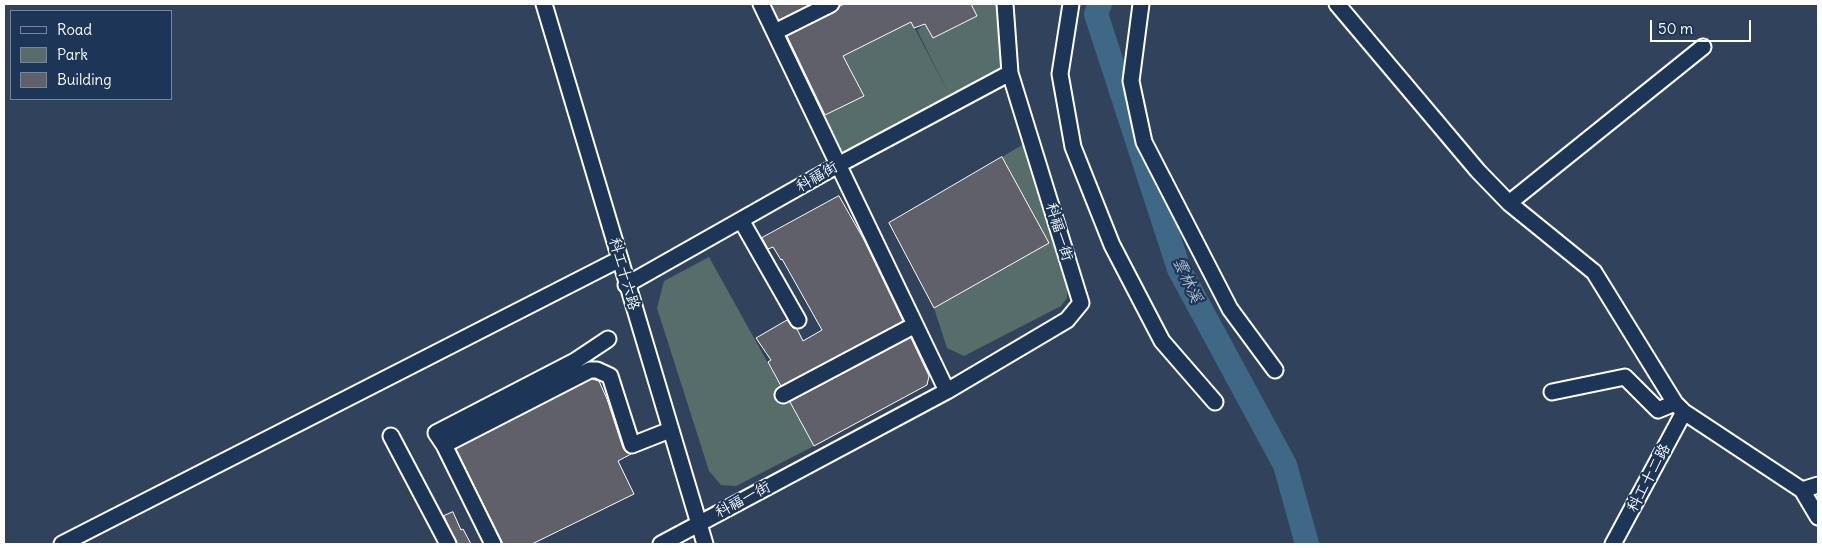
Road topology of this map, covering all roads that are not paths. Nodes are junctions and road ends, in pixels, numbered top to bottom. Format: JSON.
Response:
{"nodes":[{"id":1,"x":544,"y":4,"type":"edge"},
{"id":2,"x":761,"y":4,"type":"edge"},
{"id":3,"x":831,"y":4,"type":"edge"},
{"id":4,"x":1006,"y":4,"type":"edge"},
{"id":5,"x":1070,"y":4,"type":"edge"},
{"id":6,"x":1142,"y":4,"type":"edge"},
{"id":7,"x":1337,"y":4,"type":"edge"},
{"id":8,"x":775,"y":32,"type":"junction"},
{"id":9,"x":1703,"y":47,"type":"dead end"},
{"id":10,"x":1010,"y":73,"type":"junction"},
{"id":11,"x":838,"y":165,"type":"junction"},
{"id":12,"x":1509,"y":203,"type":"junction"},
{"id":13,"x":741,"y":220,"type":"junction"},
{"id":14,"x":620,"y":259,"type":"junction"},
{"id":15,"x":626,"y":285,"type":"junction"},
{"id":16,"x":798,"y":320,"type":"dead end"},
{"id":17,"x":915,"y":326,"type":"junction"},
{"id":18,"x":608,"y":339,"type":"dead end"},
{"id":19,"x":1275,"y":370,"type":"dead end"},
{"id":20,"x":947,"y":391,"type":"junction"},
{"id":21,"x":1552,"y":392,"type":"dead end"},
{"id":22,"x":783,"y":395,"type":"dead end"},
{"id":23,"x":1215,"y":402,"type":"dead end"},
{"id":24,"x":1680,"y":407,"type":"junction"},
{"id":25,"x":670,"y":430,"type":"junction"},
{"id":26,"x":391,"y":436,"type":"dead end"},
{"id":27,"x":444,"y":445,"type":"junction"},
{"id":28,"x":1818,"y":484,"type":"edge"},
{"id":29,"x":1802,"y":490,"type":"junction"},
{"id":30,"x":1818,"y":517,"type":"edge"},
{"id":31,"x":698,"y":524,"type":"junction"},
{"id":32,"x":62,"y":544,"type":"edge"},
{"id":33,"x":448,"y":544,"type":"edge"},
{"id":34,"x":493,"y":544,"type":"edge"},
{"id":35,"x":661,"y":544,"type":"edge"},
{"id":36,"x":705,"y":544,"type":"edge"},
{"id":37,"x":1613,"y":544,"type":"edge"}],
"edges":[{"from":1,"to":14,"type":"street","name":"科工十六路"},
{"from":2,"to":8,"type":"street"},
{"from":3,"to":8,"type":"street"},
{"from":4,"to":10,"type":"street","name":"科福一街"},
{"from":5,"to":23,"type":"street"},
{"from":6,"to":19,"type":"street"},
{"from":7,"to":12,"type":"street"},
{"from":8,"to":11,"type":"street"},
{"from":9,"to":12,"type":"street"},
{"from":10,"to":11,"type":"street","name":"科福街"},
{"from":10,"to":20,"type":"street","name":"科福一街"},
{"from":11,"to":13,"type":"street","name":"科福街"},
{"from":11,"to":17,"type":"street"},
{"from":12,"to":24,"type":"street"},
{"from":13,"to":15,"type":"street","name":"科福街"},
{"from":13,"to":16,"type":"street"},
{"from":14,"to":15,"type":"street","name":"科工十六路"},
{"from":14,"to":32,"type":"street"},
{"from":15,"to":25,"type":"street","name":"科工十六路"},
{"from":17,"to":20,"type":"street"},
{"from":17,"to":22,"type":"street"},
{"from":18,"to":27,"type":"street"},
{"from":20,"to":31,"type":"street","name":"科福一街"},
{"from":21,"to":24,"type":"street"},
{"from":24,"to":29,"type":"street"},
{"from":24,"to":37,"type":"street","name":"科工十二路"},
{"from":25,"to":27,"type":"street"},
{"from":25,"to":31,"type":"street","name":"科工十六路"},
{"from":26,"to":33,"type":"street"},
{"from":27,"to":34,"type":"street"},
{"from":28,"to":29,"type":"street"},
{"from":29,"to":30,"type":"street"},
{"from":31,"to":35,"type":"street","name":"科福一街"},
{"from":31,"to":36,"type":"street","name":"科工十六路"}]}
